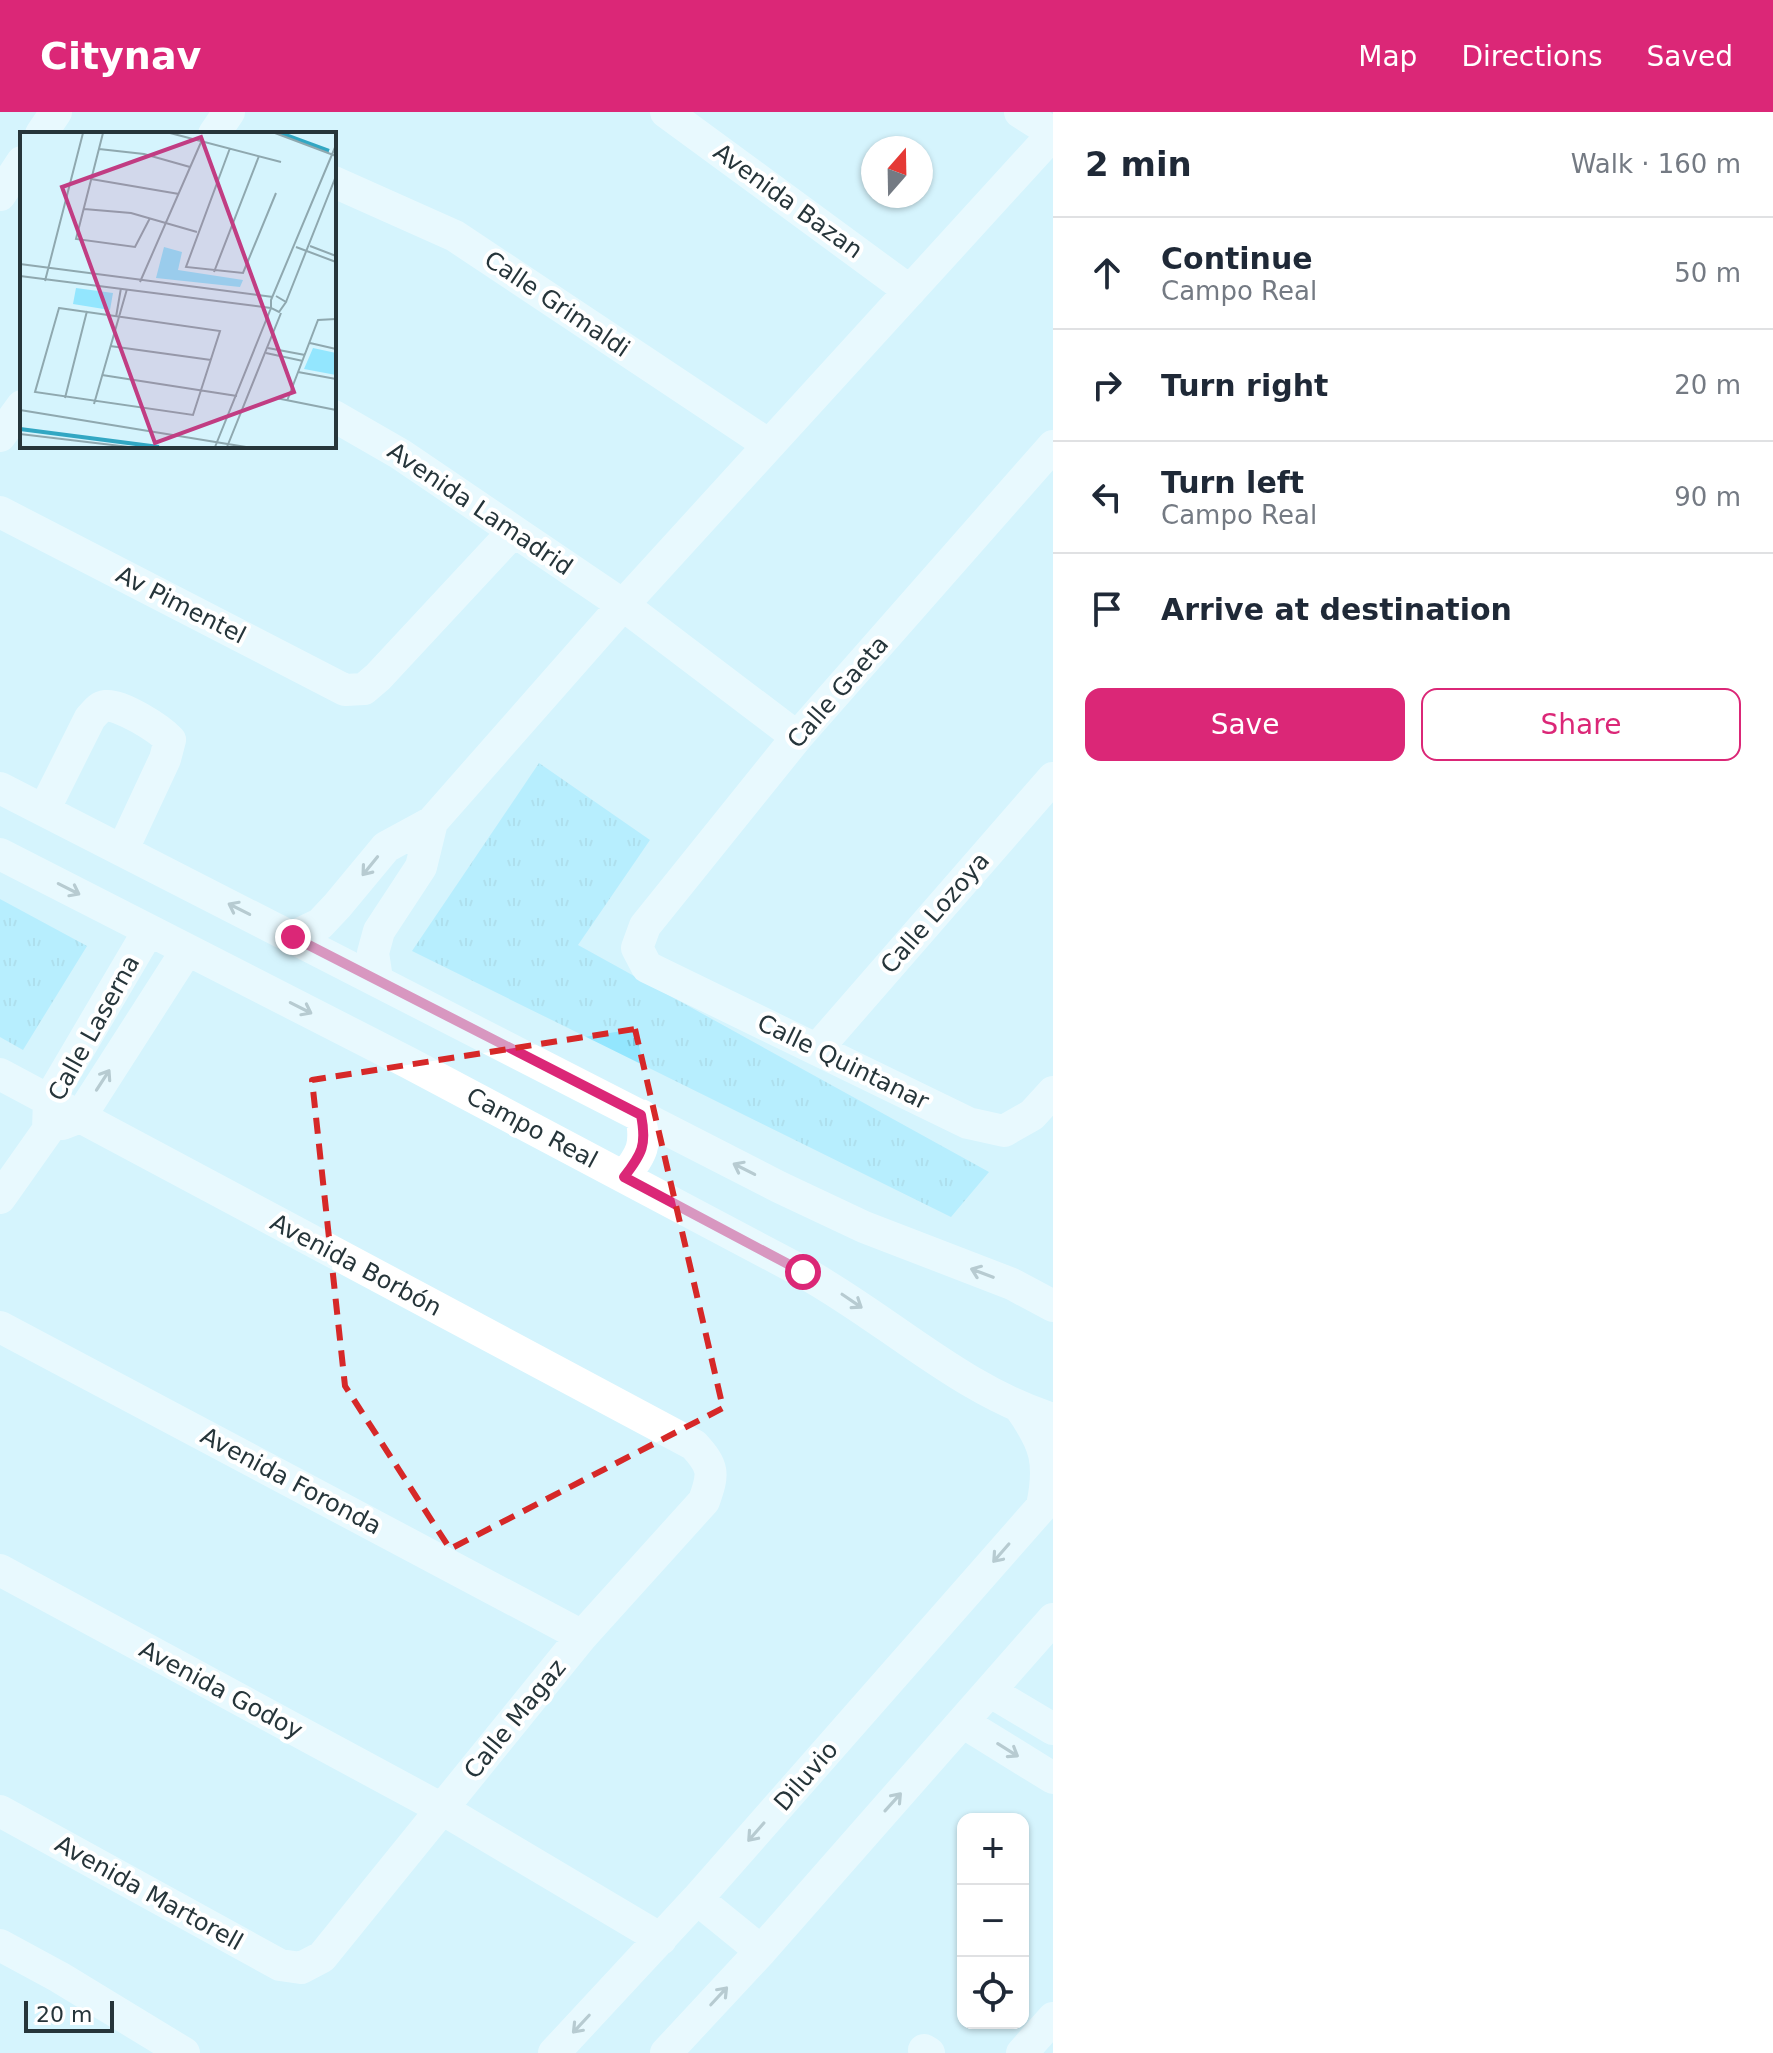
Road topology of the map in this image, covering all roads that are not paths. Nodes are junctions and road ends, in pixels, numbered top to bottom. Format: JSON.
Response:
{"nodes":[{"id":1,"x":56,"y":112,"type":"edge"},
{"id":2,"x":666,"y":112,"type":"edge"},
{"id":3,"x":1020,"y":112,"type":"edge"},
{"id":4,"x":42,"y":132,"type":"edge"},
{"id":5,"x":1053,"y":134,"type":"edge"},
{"id":6,"x":20,"y":165,"type":"edge"},
{"id":7,"x":336,"y":183,"type":"edge"},
{"id":8,"x":0,"y":195,"type":"edge"},
{"id":9,"x":910,"y":291,"type":"junction"},
{"id":10,"x":20,"y":409,"type":"edge"},
{"id":11,"x":336,"y":417,"type":"edge"},
{"id":12,"x":0,"y":436,"type":"edge"},
{"id":13,"x":769,"y":445,"type":"junction"},
{"id":14,"x":1053,"y":446,"type":"edge"},
{"id":15,"x":0,"y":512,"type":"edge"},
{"id":16,"x":513,"y":532,"type":"junction"},
{"id":17,"x":623,"y":605,"type":"junction"},
{"id":18,"x":797,"y":737,"type":"junction"},
{"id":19,"x":1053,"y":778,"type":"edge"},
{"id":20,"x":4,"y":794,"type":"edge"},
{"id":21,"x":44,"y":810,"type":"junction"},
{"id":22,"x":432,"y":822,"type":"junction"},
{"id":23,"x":123,"y":849,"type":"junction"},
{"id":24,"x":0,"y":854,"type":"edge"},
{"id":25,"x":149,"y":930,"type":"junction"},
{"id":26,"x":293,"y":937,"type":"junction"},
{"id":27,"x":637,"y":948,"type":"joint"},
{"id":28,"x":187,"y":950,"type":"junction"},
{"id":29,"x":377,"y":979,"type":"junction"},
{"id":30,"x":817,"y":1049,"type":"junction"},
{"id":31,"x":0,"y":1074,"type":"edge"},
{"id":32,"x":1053,"y":1092,"type":"edge"},
{"id":33,"x":48,"y":1115,"type":"junction"},
{"id":34,"x":641,"y":1115,"type":"junction"},
{"id":35,"x":80,"y":1117,"type":"junction"},
{"id":36,"x":624,"y":1177,"type":"junction"},
{"id":37,"x":0,"y":1198,"type":"edge"},
{"id":38,"x":1053,"y":1306,"type":"edge"},
{"id":39,"x":0,"y":1327,"type":"edge"},
{"id":40,"x":1020,"y":1408,"type":"junction"},
{"id":41,"x":1053,"y":1419,"type":"edge"},
{"id":42,"x":709,"y":1461,"type":"joint"},
{"id":43,"x":1048,"y":1500,"type":"edge"},
{"id":44,"x":0,"y":1570,"type":"edge"},
{"id":45,"x":1053,"y":1619,"type":"edge"},
{"id":46,"x":582,"y":1636,"type":"junction"},
{"id":47,"x":991,"y":1692,"type":"junction"},
{"id":48,"x":964,"y":1723,"type":"junction"},
{"id":49,"x":1053,"y":1729,"type":"edge"},
{"id":50,"x":1053,"y":1778,"type":"edge"},
{"id":51,"x":442,"y":1809,"type":"junction"},
{"id":52,"x":0,"y":1811,"type":"edge"},
{"id":53,"x":697,"y":1899,"type":"junction"},
{"id":54,"x":661,"y":1939,"type":"junction"},
{"id":55,"x":0,"y":1945,"type":"edge"},
{"id":56,"x":761,"y":1951,"type":"junction"},
{"id":57,"x":301,"y":1968,"type":"joint"},
{"id":58,"x":1053,"y":2018,"type":"edge"},
{"id":59,"x":184,"y":2053,"type":"edge"},
{"id":60,"x":554,"y":2053,"type":"edge"},
{"id":61,"x":666,"y":2053,"type":"edge"},
{"id":62,"x":1022,"y":2053,"type":"edge"}],
"edges":[{"from":1,"to":4,"type":"street"},
{"from":2,"to":9,"type":"street","name":"Avenida Bazan"},
{"from":3,"to":5,"type":"street"},
{"from":5,"to":9,"type":"street"},
{"from":6,"to":8,"type":"street"},
{"from":7,"to":13,"type":"street","name":"Calle Grimaldi"},
{"from":9,"to":13,"type":"street"},
{"from":10,"to":12,"type":"street"},
{"from":11,"to":16,"type":"street","name":"Avenida Lamadrid"},
{"from":13,"to":17,"type":"street"},
{"from":14,"to":18,"type":"street","name":"Calle Gaeta"},
{"from":15,"to":16,"type":"street","name":"Av Pimentel"},
{"from":16,"to":17,"type":"street","name":"Avenida Lamadrid"},
{"from":17,"to":18,"type":"street","name":"Avenida Lamadrid"},
{"from":17,"to":22,"type":"street"},
{"from":18,"to":27,"type":"street","name":"Calle Gaeta"},
{"from":19,"to":30,"type":"street","name":"Calle Lozoya"},
{"from":20,"to":21,"type":"street"},
{"from":21,"to":23,"type":"street"},
{"from":21,"to":23,"type":"street"},
{"from":22,"to":26,"type":"street","one_way":true},
{"from":22,"to":29,"type":"street"},
{"from":26,"to":23,"type":"street","one_way":true},
{"from":24,"to":25,"type":"street","name":"Campo Real","one_way":true},
{"from":25,"to":28,"type":"street","name":"Campo Real"},
{"from":25,"to":33,"type":"street","name":"Calle Laserna"},
{"from":26,"to":29,"type":"street"},
{"from":27,"to":30,"type":"street","name":"Calle Quintanar"},
{"from":35,"to":28,"type":"street","name":"Calle Laserna","one_way":true},
{"from":28,"to":36,"type":"street","name":"Campo Real","one_way":true},
{"from":29,"to":34,"type":"street"},
{"from":30,"to":32,"type":"street","name":"Calle Quintanar"},
{"from":31,"to":33,"type":"street","name":"Avenida Borbón"},
{"from":33,"to":35,"type":"street","name":"Avenida Borbón"},
{"from":33,"to":37,"type":"street","name":"Calle Laserna"},
{"from":34,"to":36,"type":"street"},
{"from":38,"to":34,"type":"street","one_way":true},
{"from":35,"to":42,"type":"street","name":"Avenida Borbón"},
{"from":36,"to":40,"type":"street","name":"Campo Real","one_way":true},
{"from":39,"to":46,"type":"street","name":"Avenida Foronda"},
{"from":40,"to":41,"type":"street","name":"Campo Real"},
{"from":40,"to":43,"type":"street"},
{"from":42,"to":46,"type":"street","name":"Calle Magaz"},
{"from":43,"to":53,"type":"street","name":"Diluvio","one_way":true},
{"from":44,"to":51,"type":"street","name":"Avenida Godoy"},
{"from":45,"to":47,"type":"street"},
{"from":46,"to":51,"type":"street","name":"Calle Magaz"},
{"from":47,"to":48,"type":"street"},
{"from":47,"to":49,"type":"street"},
{"from":48,"to":50,"type":"street","one_way":true},
{"from":56,"to":48,"type":"street","one_way":true},
{"from":51,"to":54,"type":"street","name":"Avenida Godoy"},
{"from":51,"to":57,"type":"street","name":"Calle Magaz"},
{"from":52,"to":57,"type":"street","name":"Avenida Martorell"},
{"from":53,"to":54,"type":"street","name":"Diluvio"},
{"from":53,"to":56,"type":"street"},
{"from":54,"to":60,"type":"street","name":"Diluvio","one_way":true},
{"from":55,"to":59,"type":"street"},
{"from":61,"to":56,"type":"street","one_way":true},
{"from":58,"to":62,"type":"street"}]}
